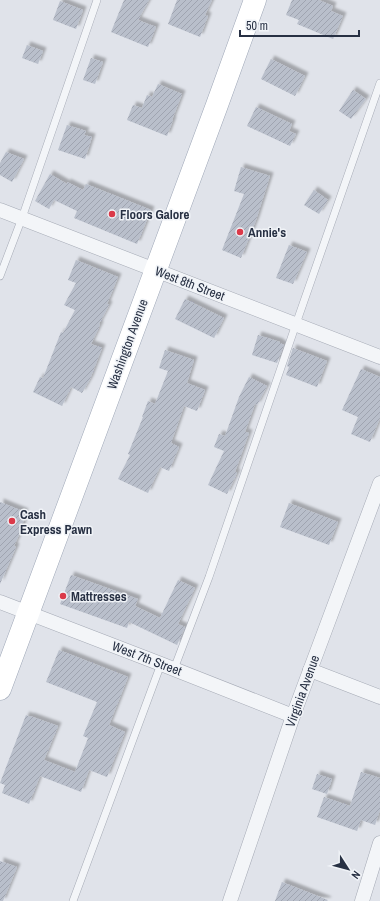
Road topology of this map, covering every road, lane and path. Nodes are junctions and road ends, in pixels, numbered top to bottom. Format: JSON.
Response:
{"nodes":[{"id":1,"x":97,"y":0,"type":"edge"},
{"id":2,"x":255,"y":0,"type":"edge"},
{"id":3,"x":380,"y":83,"type":"edge"},
{"id":4,"x":0,"y":210,"type":"edge"},
{"id":5,"x":22,"y":218,"type":"junction"},
{"id":6,"x":155,"y":270,"type":"junction"},
{"id":7,"x":0,"y":276,"type":"edge"},
{"id":8,"x":296,"y":324,"type":"junction"},
{"id":9,"x":380,"y":357,"type":"edge"},
{"id":10,"x":380,"y":482,"type":"edge"},
{"id":11,"x":0,"y":602,"type":"edge"},
{"id":12,"x":28,"y":613,"type":"junction"},
{"id":13,"x":168,"y":666,"type":"junction"},
{"id":14,"x":310,"y":670,"type":"junction"},
{"id":15,"x":0,"y":689,"type":"edge"},
{"id":16,"x":380,"y":697,"type":"edge"},
{"id":17,"x":293,"y":716,"type":"junction"},
{"id":18,"x":380,"y":843,"type":"edge"},
{"id":19,"x":73,"y":901,"type":"edge"},
{"id":20,"x":230,"y":901,"type":"edge"},
{"id":21,"x":362,"y":901,"type":"edge"}],
"edges":[{"from":1,"to":5,"type":"lane"},
{"from":2,"to":6,"type":"main road","name":"Washington Avenue"},
{"from":3,"to":8,"type":"lane"},
{"from":4,"to":5,"type":"street","name":"West 8th Street"},
{"from":5,"to":6,"type":"street","name":"West 8th Street"},
{"from":5,"to":7,"type":"lane"},
{"from":6,"to":8,"type":"street","name":"West 8th Street"},
{"from":6,"to":12,"type":"main road","name":"Washington Avenue"},
{"from":8,"to":9,"type":"street","name":"West 8th Street"},
{"from":8,"to":13,"type":"lane"},
{"from":10,"to":14,"type":"street","name":"Virginia Avenue"},
{"from":11,"to":12,"type":"street","name":"West 7th Street"},
{"from":12,"to":13,"type":"street","name":"West 7th Street"},
{"from":12,"to":15,"type":"main road","name":"Washington Avenue"},
{"from":13,"to":17,"type":"street","name":"West 7th Street"},
{"from":13,"to":19,"type":"lane"},
{"from":14,"to":16,"type":"street"},
{"from":14,"to":17,"type":"street","name":"Virginia Avenue"},
{"from":17,"to":20,"type":"street","name":"Virginia Avenue"},
{"from":18,"to":21,"type":"street"}]}
